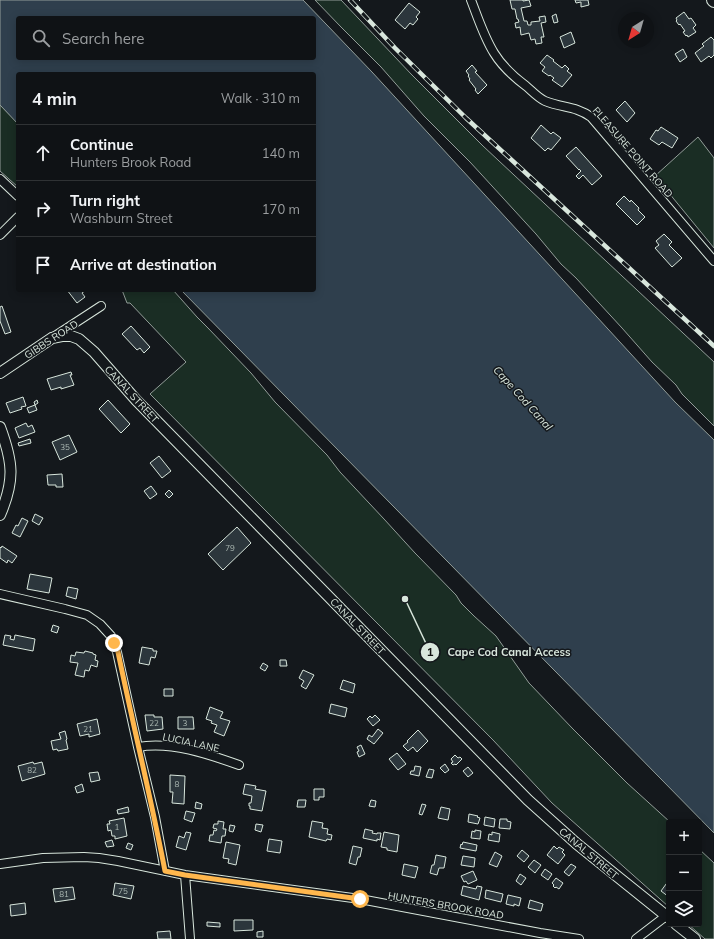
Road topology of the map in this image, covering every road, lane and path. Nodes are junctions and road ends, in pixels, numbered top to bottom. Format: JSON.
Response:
{"nodes":[{"id":1,"x":471,"y":0,"type":"edge"},
{"id":2,"x":0,"y":179,"type":"edge"},
{"id":3,"x":16,"y":194,"type":"edge"},
{"id":4,"x":16,"y":219,"type":"edge"},
{"id":5,"x":0,"y":235,"type":"edge"},
{"id":6,"x":714,"y":261,"type":"edge"},
{"id":7,"x":101,"y":306,"type":"dead end"},
{"id":8,"x":52,"y":338,"type":"junction"},
{"id":9,"x":0,"y":372,"type":"edge"},
{"id":10,"x":0,"y":427,"type":"edge"},
{"id":11,"x":0,"y":515,"type":"edge"},
{"id":12,"x":0,"y":594,"type":"edge"},
{"id":13,"x":138,"y":747,"type":"junction"},
{"id":14,"x":239,"y":765,"type":"dead end"},
{"id":15,"x":0,"y":864,"type":"edge"},
{"id":16,"x":165,"y":871,"type":"junction"},
{"id":17,"x":185,"y":875,"type":"junction"},
{"id":18,"x":666,"y":915,"type":"edge"},
{"id":19,"x":666,"y":918,"type":"edge"},
{"id":20,"x":680,"y":927,"type":"edge"},
{"id":21,"x":190,"y":939,"type":"edge"},
{"id":22,"x":579,"y":939,"type":"edge"},
{"id":23,"x":636,"y":939,"type":"edge"},
{"id":24,"x":695,"y":939,"type":"edge"}],
"edges":[{"from":1,"to":6,"type":"street","name":"PLEASURE POINT ROAD"},
{"from":2,"to":3,"type":"street"},
{"from":4,"to":5,"type":"street"},
{"from":7,"to":8,"type":"street","name":"GIBBS ROAD"},
{"from":8,"to":9,"type":"street","name":"GIBBS ROAD"},
{"from":8,"to":18,"type":"street","name":"CANAL STREET"},
{"from":10,"to":11,"type":"street"},
{"from":12,"to":13,"type":"street"},
{"from":13,"to":14,"type":"street","name":"LUCIA LANE"},
{"from":13,"to":16,"type":"street"},
{"from":15,"to":16,"type":"street","name":"HUNTERS BROOK ROAD"},
{"from":16,"to":17,"type":"street","name":"HUNTERS BROOK ROAD"},
{"from":17,"to":21,"type":"street"},
{"from":17,"to":22,"type":"street","name":"HUNTERS BROOK ROAD"},
{"from":19,"to":23,"type":"street"},
{"from":20,"to":24,"type":"street"}]}
